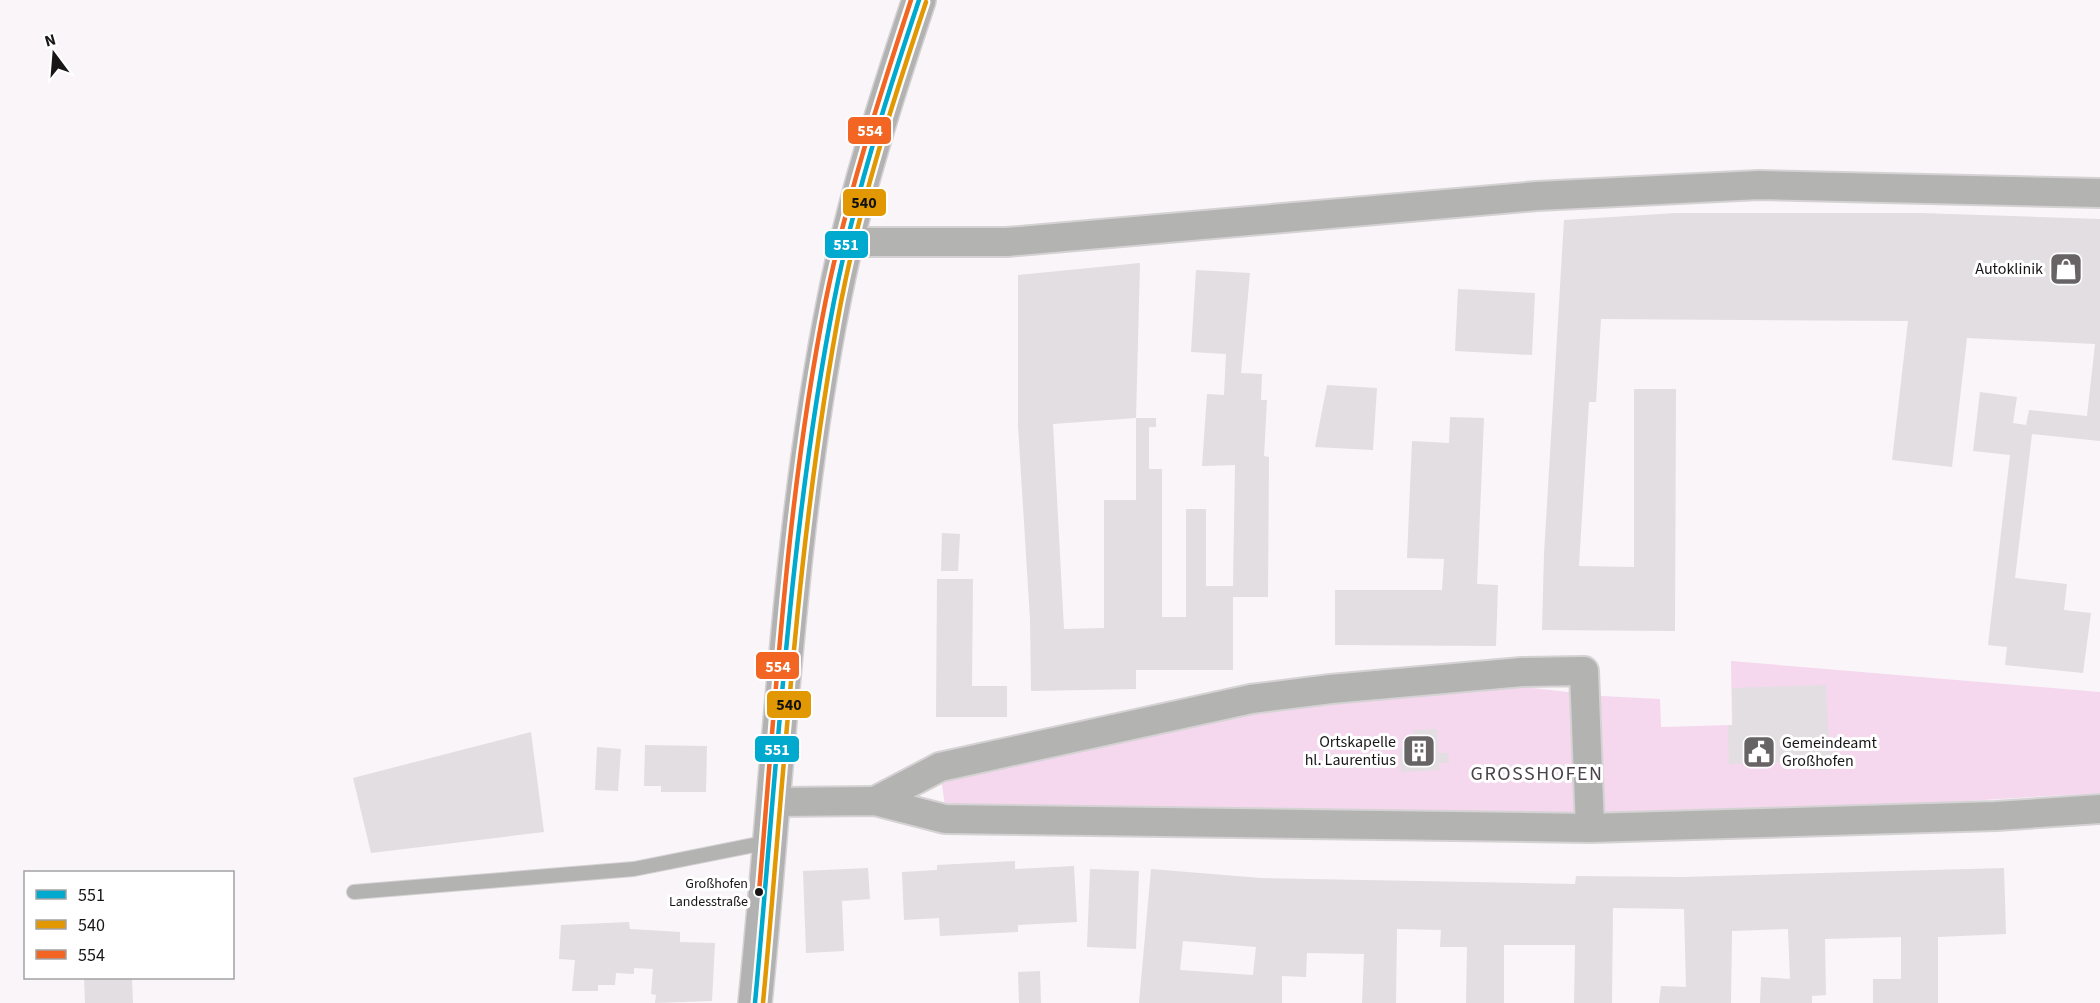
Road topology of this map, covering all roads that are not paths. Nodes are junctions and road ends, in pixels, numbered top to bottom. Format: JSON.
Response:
{"nodes":[{"id":1,"x":920,"y":0,"type":"edge"},
{"id":2,"x":2100,"y":193,"type":"edge"},
{"id":3,"x":846,"y":242,"type":"junction"},
{"id":4,"x":875,"y":801,"type":"junction"},
{"id":5,"x":774,"y":802,"type":"junction"},
{"id":6,"x":2100,"y":808,"type":"edge"},
{"id":7,"x":1590,"y":828,"type":"junction"},
{"id":8,"x":771,"y":842,"type":"junction"},
{"id":9,"x":354,"y":892,"type":"dead end"},
{"id":10,"x":755,"y":1003,"type":"edge"}],
"edges":[{"from":1,"to":3,"type":"main road"},
{"from":2,"to":3,"type":"street"},
{"from":3,"to":5,"type":"main road"},
{"from":4,"to":5,"type":"street"},
{"from":4,"to":7,"type":"street"},
{"from":4,"to":7,"type":"street"},
{"from":5,"to":8,"type":"main road"},
{"from":6,"to":7,"type":"street"},
{"from":8,"to":9,"type":"lane"},
{"from":8,"to":10,"type":"main road"}]}
